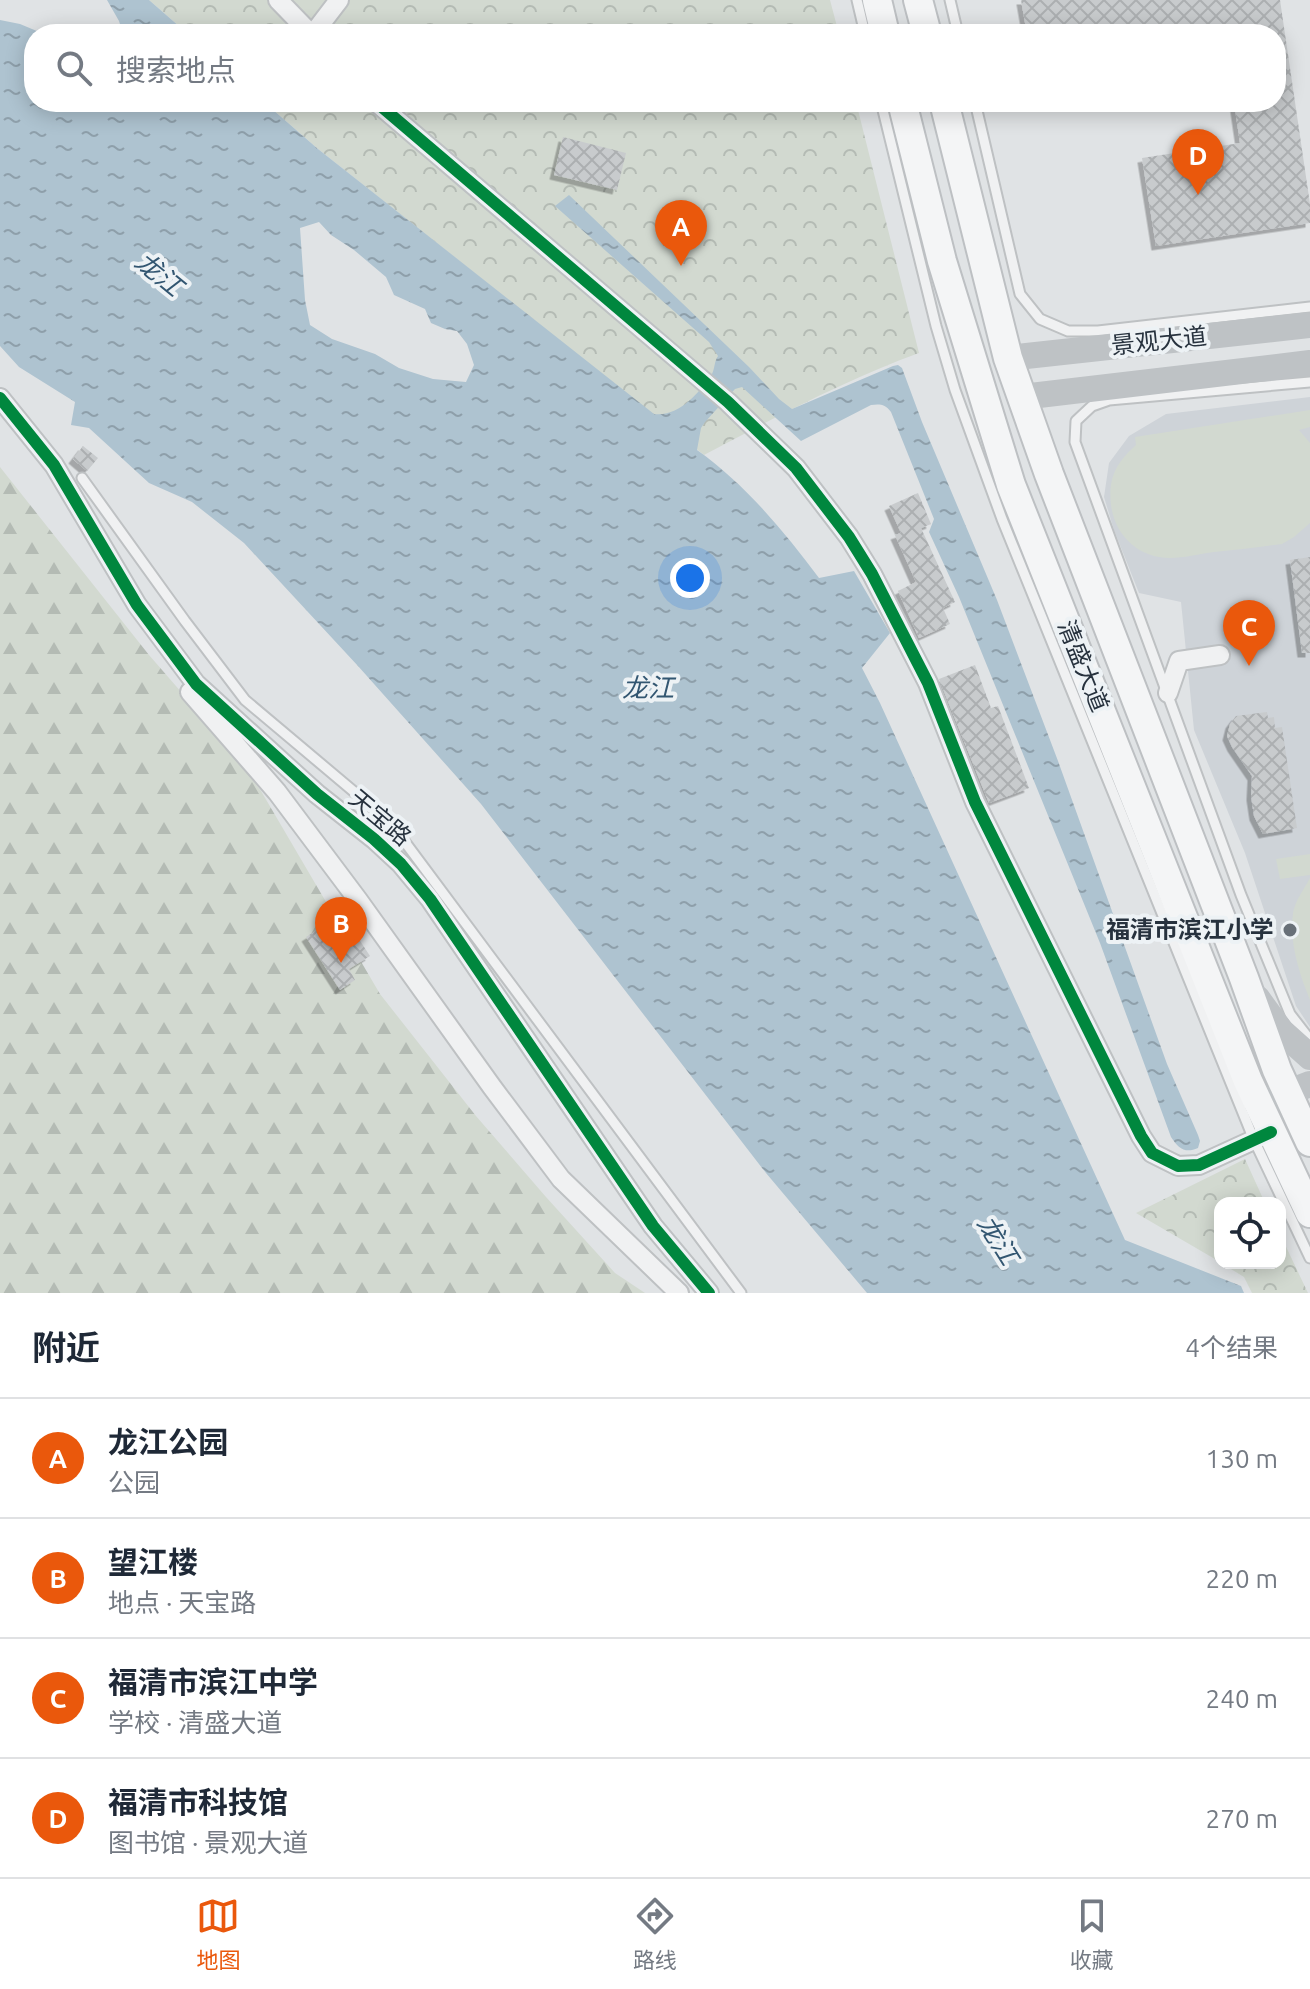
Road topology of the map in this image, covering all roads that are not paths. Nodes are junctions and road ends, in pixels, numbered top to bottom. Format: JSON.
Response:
{"nodes":[{"id":1,"x":278,"y":0,"type":"edge"},
{"id":2,"x":339,"y":0,"type":"edge"},
{"id":3,"x":857,"y":0,"type":"edge"},
{"id":4,"x":877,"y":0,"type":"edge"},
{"id":5,"x":918,"y":0,"type":"edge"},
{"id":6,"x":950,"y":0,"type":"edge"},
{"id":7,"x":302,"y":24,"type":"edge"},
{"id":8,"x":320,"y":24,"type":"edge"},
{"id":9,"x":863,"y":24,"type":"edge"},
{"id":10,"x":883,"y":24,"type":"edge"},
{"id":11,"x":924,"y":24,"type":"edge"},
{"id":12,"x":956,"y":24,"type":"edge"},
{"id":13,"x":388,"y":112,"type":"edge"},
{"id":14,"x":883,"y":112,"type":"edge"},
{"id":15,"x":905,"y":112,"type":"edge"},
{"id":16,"x":946,"y":112,"type":"edge"},
{"id":17,"x":977,"y":112,"type":"edge"},
{"id":18,"x":1310,"y":307,"type":"edge"},
{"id":19,"x":1310,"y":325,"type":"edge"},
{"id":20,"x":1008,"y":358,"type":"junction"},
{"id":21,"x":1310,"y":363,"type":"edge"},
{"id":22,"x":1310,"y":382,"type":"edge"},
{"id":23,"x":1022,"y":397,"type":"junction"},
{"id":24,"x":0,"y":398,"type":"edge"},
{"id":25,"x":0,"y":413,"type":"edge"},
{"id":26,"x":82,"y":478,"type":"dead end"},
{"id":27,"x":1220,"y":655,"type":"dead end"},
{"id":28,"x":1168,"y":693,"type":"junction"},
{"id":29,"x":1137,"y":700,"type":"junction"},
{"id":30,"x":1244,"y":978,"type":"junction"},
{"id":31,"x":1310,"y":1040,"type":"edge"},
{"id":32,"x":1310,"y":1057,"type":"edge"},
{"id":33,"x":1301,"y":1099,"type":"edge"},
{"id":34,"x":1262,"y":1125,"type":"junction"},
{"id":35,"x":1310,"y":1142,"type":"edge"},
{"id":36,"x":1310,"y":1213,"type":"edge"},
{"id":37,"x":1310,"y":1258,"type":"edge"},
{"id":38,"x":679,"y":1293,"type":"edge"},
{"id":39,"x":709,"y":1293,"type":"edge"},
{"id":40,"x":741,"y":1293,"type":"edge"}],
"edges":[{"from":1,"to":7,"type":"street"},
{"from":2,"to":8,"type":"street"},
{"from":3,"to":9,"type":"lane"},
{"from":4,"to":10,"type":"main road"},
{"from":5,"to":11,"type":"main road"},
{"from":6,"to":12,"type":"lane"},
{"from":13,"to":34,"type":"street"},
{"from":14,"to":34,"type":"lane"},
{"from":15,"to":34,"type":"main road","name":"清盛大道"},
{"from":16,"to":20,"type":"main road","name":"清盛大道"},
{"from":17,"to":18,"type":"lane"},
{"from":19,"to":20,"type":"street","name":"景观大道"},
{"from":20,"to":23,"type":"main road","name":"清盛大道"},
{"from":21,"to":23,"type":"street","name":"景观大道"},
{"from":22,"to":28,"type":"lane"},
{"from":23,"to":29,"type":"main road","name":"清盛大道"},
{"from":24,"to":39,"type":"street","name":"天宝路"},
{"from":25,"to":38,"type":"street"},
{"from":26,"to":40,"type":"lane"},
{"from":27,"to":28,"type":"street"},
{"from":28,"to":29,"type":"lane"},
{"from":28,"to":31,"type":"lane"},
{"from":29,"to":30,"type":"main road","name":"清盛大道"},
{"from":30,"to":32,"type":"street"},
{"from":30,"to":33,"type":"main road","name":"清盛大道"},
{"from":33,"to":34,"type":"street"},
{"from":33,"to":35,"type":"main road","name":"清盛大道"},
{"from":34,"to":36,"type":"main road","name":"清盛大道"},
{"from":34,"to":37,"type":"lane"}]}
